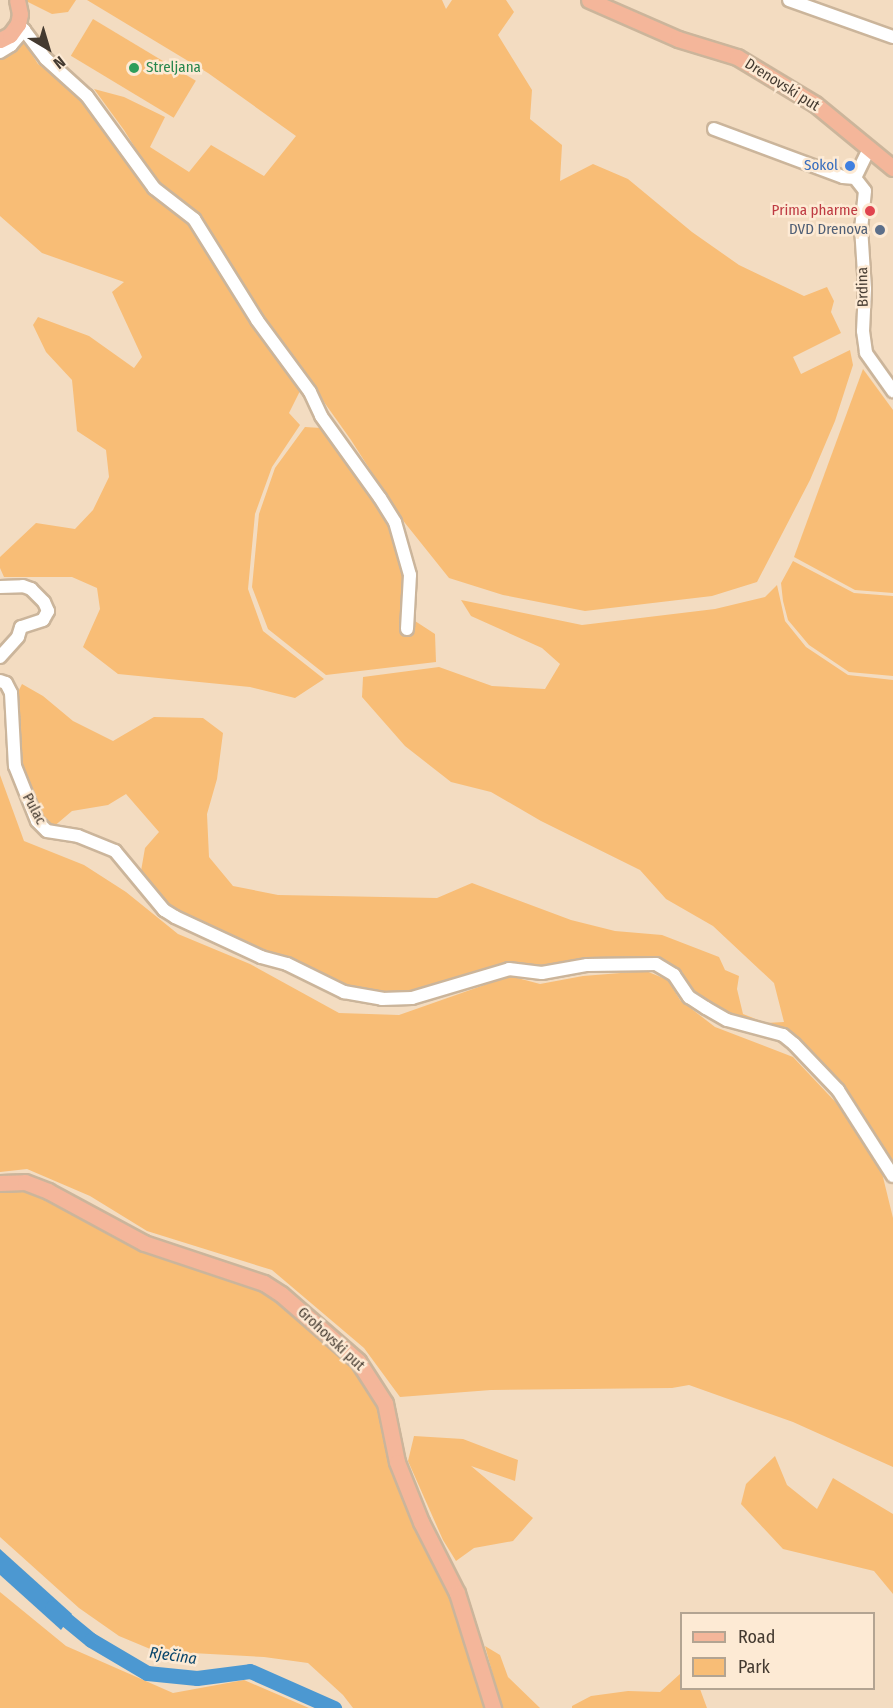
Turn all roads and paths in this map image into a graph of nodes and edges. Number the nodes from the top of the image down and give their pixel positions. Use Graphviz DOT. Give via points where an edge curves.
graph roads {
  1 [pos="17,0"];
  2 [pos="589,0"];
  3 [pos="789,0"];
  4 [pos="21,27"];
  5 [pos="893,37"];
  6 [pos="0,40"];
  7 [pos="0,51"];
  8 [pos="714,129"];
  9 [pos="869,149"];
  10 [pos="893,168"];
  11 [pos="855,178"];
  12 [pos="890,383"];
  13 [pos="0,587"];
  14 [pos="407,629"];
  15 [pos="0,657"];
  16 [pos="0,681"];
  17 [pos="893,1176"];
  18 [pos="0,1183"];
  19 [pos="493,1708"];
  1 -- 4 [label="main road"];
  2 -- 9 [label="main road, Drenovski put" via="678,39 738,57 815,104"];
  3 -- 5 [label="street"];
  4 -- 6 [label="main road"];
  4 -- 7 [label="street" via="11,45"];
  4 -- 14 [label="street" via="46,59 87,96 154,188 194,219 257,320 310,392 321,416 380,498 395,522 410,575"];
  8 -- 11 [label="street"];
  9 -- 10 [label="main road, Drenovski put"];
  9 -- 11 [label="street"];
  11 -- 12 [label="street, Brdina" via="866,191 861,227 866,353"];
  13 -- 15 [label="street" via="31,589 48,611 43,620 21,627 18,637"];
  16 -- 17 [label="street, Pulac" via="6,683 11,693 15,766 37,821 47,831 78,836 115,851 164,910 344,992 382,999 412,998 509,969 542,973 587,965 656,964 674,975 689,997 706,1008 727,1020 783,1035 794,1044 838,1090"];
  18 -- 19 [label="main road, Grohovski put" via="25,1182 41,1188 144,1243 264,1283 358,1361 385,1403 397,1462 421,1522 457,1593"];
}
